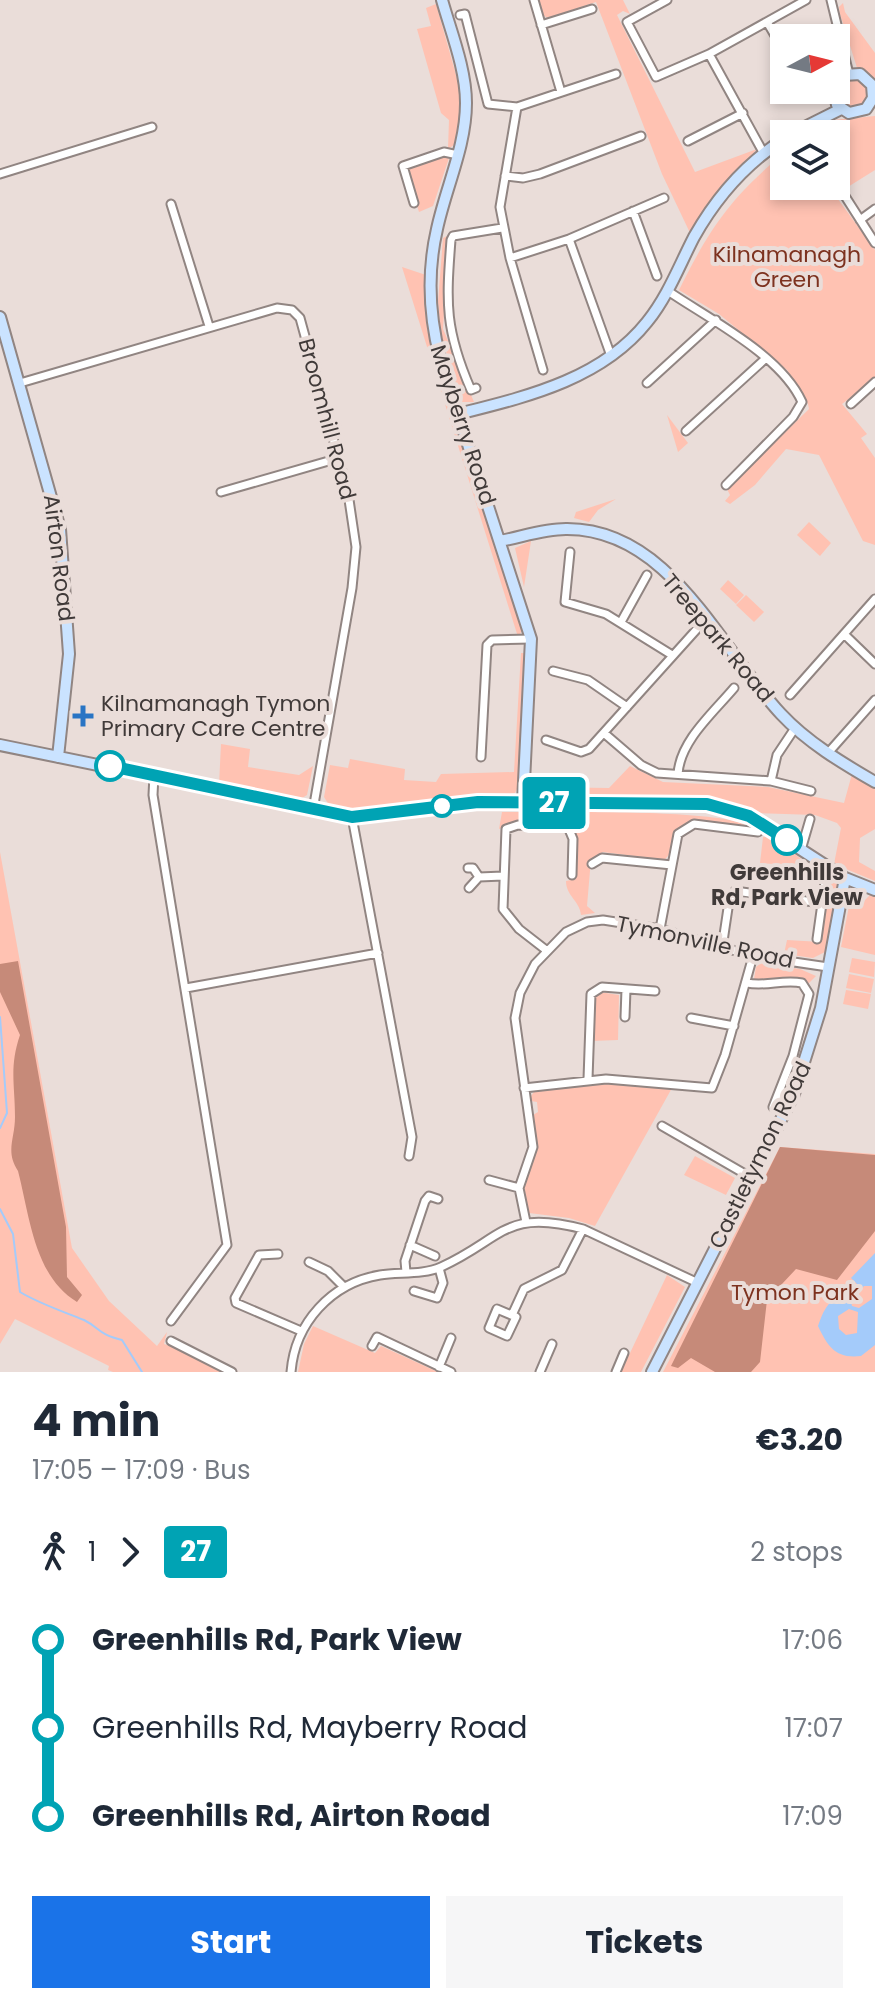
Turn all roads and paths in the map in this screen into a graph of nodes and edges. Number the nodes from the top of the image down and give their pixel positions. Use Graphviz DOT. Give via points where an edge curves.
graph roads {
  1 [pos="442,0"];
  2 [pos="534,0"];
  3 [pos="667,0"];
  4 [pos="806,0"];
  5 [pos="831,0"];
  6 [pos="592,9"];
  7 [pos="460,15"];
  8 [pos="767,22"];
  9 [pos="837,24"];
  10 [pos="541,25"];
  11 [pos="770,27"];
  12 [pos="709,54"];
  13 [pos="616,74"];
  14 [pos="850,74"];
  15 [pos="561,92"];
  16 [pos="873,102"];
  17 [pos="837,104"];
  18 [pos="517,107"];
  19 [pos="841,109"];
  20 [pos="743,113"];
  21 [pos="819,120"];
  22 [pos="152,127"];
  23 [pos="641,136"];
  24 [pos="688,141"];
  25 [pos="770,148"];
  26 [pos="763,152"];
  27 [pos="458,155"];
  28 [pos="0,174"];
  29 [pos="505,176"];
  30 [pos="664,198"];
  31 [pos="847,200"];
  32 [pos="414,203"];
  33 [pos="171,204"];
  34 [pos="875,209"];
  35 [pos="633,211"];
  36 [pos="860,220"];
  37 [pos="502,228"];
  38 [pos="569,239"];
  39 [pos="875,243"];
  40 [pos="510,258"];
  41 [pos="657,276"];
  42 [pos="668,291"];
  43 [pos="0,317"];
  44 [pos="716,320"];
  45 [pos="209,326"];
  46 [pos="611,356"];
  47 [pos="765,359"];
  48 [pos="543,370"];
  49 [pos="875,382"];
  50 [pos="20,383"];
  51 [pos="647,383"];
  52 [pos="476,388"];
  53 [pos="851,404"];
  54 [pos="458,414"];
  55 [pos="686,431"];
  56 [pos="339,458"];
  57 [pos="726,485"];
  58 [pos="221,492"];
  59 [pos="500,541"];
  60 [pos="570,552"];
  61 [pos="647,575"];
  62 [pos="875,599"];
  63 [pos="706,619"];
  64 [pos="621,622"];
  65 [pos="844,634"];
  66 [pos="531,639"];
  67 [pos="672,655"];
  68 [pos="875,664"];
  69 [pos="553,671"];
  70 [pos="734,688"];
  71 [pos="790,695"];
  72 [pos="875,700"];
  73 [pos="627,707"];
  74 [pos="795,728"];
  75 [pos="605,734"];
  76 [pos="546,740"];
  77 [pos="0,745"];
  78 [pos="828,753"];
  79 [pos="58,757"];
  80 [pos="481,757"];
  81 [pos="678,774"];
  82 [pos="154,775"];
  83 [pos="771,781"];
  84 [pos="875,782"];
  85 [pos="811,791"];
  86 [pos="523,802"];
  87 [pos="313,810"];
  88 [pos="352,817"];
  89 [pos="810,819"];
  90 [pos="758,832"];
  91 [pos="801,850"];
  92 [pos="592,864"];
  93 [pos="672,865"];
  94 [pos="468,868"];
  95 [pos="572,875"];
  96 [pos="826,875"];
  97 [pos="503,876"];
  98 [pos="479,877"];
  99 [pos="845,878"];
  100 [pos="469,888"];
  101 [pos="875,890"];
  102 [pos="821,903"];
  103 [pos="660,929"];
  104 [pos="817,939"];
  105 [pos="722,948"];
  106 [pos="546,950"];
  107 [pos="378,953"];
  108 [pos="753,956"];
  109 [pos="828,967"];
  110 [pos="747,983"];
  111 [pos="186,988"];
  112 [pos="626,989"];
  113 [pos="655,991"];
  114 [pos="625,1017"];
  115 [pos="691,1018"];
  116 [pos="734,1026"];
  117 [pos="588,1079"];
  118 [pos="524,1088"];
  119 [pos="773,1107"];
  120 [pos="662,1126"];
  121 [pos="409,1156"];
  122 [pos="752,1178"];
  123 [pos="489,1180"];
  124 [pos="519,1188"];
  125 [pos="438,1199"];
  126 [pos="526,1222"];
  127 [pos="583,1229"];
  128 [pos="410,1245"];
  129 [pos="278,1254"];
  130 [pos="432,1255"];
  131 [pos="309,1262"];
  132 [pos="439,1268"];
  133 [pos="406,1272"];
  134 [pos="698,1283"];
  135 [pos="343,1286"];
  136 [pos="414,1291"];
  137 [pos="512,1315"];
  138 [pos="171,1321"];
  139 [pos="301,1331"];
  140 [pos="451,1338"];
  141 [pos="171,1341"];
  142 [pos="552,1344"];
  143 [pos="372,1346"];
  144 [pos="624,1353"];
  145 [pos="439,1367"];
  146 [pos="232,1372"];
  147 [pos="291,1372"];
  148 [pos="451,1372"];
  149 [pos="540,1372"];
  150 [pos="616,1372"];
  151 [pos="652,1372"];
  1 -- 27 [label="street, Mayberry Road" via="465,92"];
  2 -- 10 [label="street"];
  3 -- 12 [label="street" via="626,21 652,75 662,76"];
  4 -- 8 [label="street"];
  5 -- 9 [label="street"];
  6 -- 10 [label="street"];
  7 -- 18 [label="street" via="465,14 488,104"];
  8 -- 11 [label="street"];
  8 -- 12 [label="street"];
  10 -- 15 [label="street"];
  12 -- 20 [label="street"];
  13 -- 15 [label="street"];
  14 -- 16 [label="street" via="869,81"];
  15 -- 18 [label="street"];
  16 -- 19 [label="street" via="861,112"];
  17 -- 19 [label="street"];
  18 -- 29 [label="street"];
  19 -- 21 [label="street"];
  20 -- 24 [label="street"];
  20 -- 26 [label="street"];
  22 -- 28 [label="street"];
  23 -- 29 [label="street" via="540,174"];
  25 -- 26 [label="street"];
  26 -- 42 [label="street" via="719,198"];
  27 -- 32 [label="street" via="444,152 403,166"];
  27 -- 54 [label="street, Mayberry Road" via="436,231 430,296 434,337"];
  29 -- 37 [label="street"];
  30 -- 35 [label="street"];
  31 -- 36 [label="street"];
  33 -- 45 [label="street"];
  34 -- 36 [label="street"];
  35 -- 38 [label="street"];
  35 -- 41 [label="street"];
  36 -- 39 [label="street"];
  37 -- 40 [label="street"];
  37 -- 52 [label="street" via="451,240 451,340 471,390"];
  38 -- 40 [label="street"];
  38 -- 46 [label="street"];
  40 -- 48 [label="street"];
  42 -- 44 [label="street"];
  42 -- 46 [label="street" via="648,322"];
  43 -- 50 [label="street, Airton Road"];
  44 -- 47 [label="street"];
  44 -- 51 [label="street"];
  45 -- 50 [label="street, Broomhill Road"];
  45 -- 56 [label="street, Broomhill Road" via="279,308 300,318"];
  46 -- 54 [label="street" via="549,389"];
  47 -- 55 [label="street"];
  47 -- 57 [label="street" via="799,395 801,407"];
  49 -- 53 [label="street"];
  50 -- 79 [label="street, Airton Road" via="54,501 66,582 68,659"];
  54 -- 59 [label="street, Mayberry Road"];
  56 -- 58 [label="street"];
  56 -- 87 [label="street, Broomhill Road" via="356,547"];
  59 -- 63 [label="street, Treepark Road" via="569,529 629,545 670,577"];
  59 -- 66 [label="street, Mayberry Road"];
  60 -- 64 [label="street" via="565,602"];
  61 -- 64 [label="street"];
  62 -- 65 [label="street"];
  63 -- 67 [label="street"];
  63 -- 74 [label="street, Treepark Road"];
  64 -- 67 [label="street"];
  65 -- 68 [label="street"];
  65 -- 71 [label="street"];
  66 -- 80 [label="street" via="492,640 487,645"];
  66 -- 86 [label="street, Mayberry Road"];
  67 -- 73 [label="street"];
  69 -- 73 [label="street" via="588,680"];
  70 -- 81 [label="street" via="689,742"];
  72 -- 78 [label="street"];
  73 -- 75 [label="street"];
  74 -- 78 [label="street, Treepark Road"];
  74 -- 83 [label="street" via="777,755"];
  75 -- 76 [label="street" via="581,752"];
  75 -- 81 [label="street" via="641,765"];
  77 -- 79 [label="street"];
  78 -- 84 [label="street, Treepark Road"];
  79 -- 82 [label="street"];
  81 -- 83 [label="street"];
  82 -- 87 [label="street"];
  82 -- 111 [label="street"];
  83 -- 85 [label="street"];
  86 -- 88 [label="street"];
  86 -- 91 [label="street" via="707,804 749,816"];
  87 -- 88 [label="street"];
  88 -- 107 [label="street"];
  89 -- 91 [label="street"];
  90 -- 93 [label="street" via="694,824 683,828"];
  91 -- 99 [label="street"];
  92 -- 93 [label="street" via="602,858"];
  93 -- 103 [label="street"];
  94 -- 98 [label="street"];
  95 -- 97 [label="street" via="568,827 518,825 504,834"];
  96 -- 102 [label="street"];
  97 -- 98 [label="street"];
  97 -- 106 [label="street" via="503,909 509,920"];
  98 -- 100 [label="street"];
  99 -- 101 [label="street"];
  99 -- 109 [label="street, Castletymon Road"];
  102 -- 104 [label="street"];
  102 -- 105 [label="street" via="735,891"];
  103 -- 105 [label="street, Tymonville Road"];
  103 -- 106 [label="street, Tymonville Road" via="587,922"];
  105 -- 108 [label="street, Tymonville Road"];
  106 -- 118 [label="street, Tymonville Road" via="527,978 516,1008"];
  107 -- 111 [label="street"];
  107 -- 121 [label="street" via="412,1137"];
  108 -- 109 [label="street, Tymonville Road"];
  108 -- 110 [label="street"];
  109 -- 122 [label="street, Castletymon Road" via="799,1080"];
  110 -- 116 [label="street"];
  110 -- 119 [label="street" via="789,980 802,983 809,994"];
  111 -- 138 [label="street" via="227,1245"];
  112 -- 113 [label="street"];
  112 -- 114 [label="street"];
  112 -- 117 [label="street" via="602,987 591,994"];
  115 -- 116 [label="street"];
  116 -- 117 [label="street" via="712,1088"];
  117 -- 118 [label="street"];
  118 -- 124 [label="street, Tymonville Road" via="533,1147"];
  120 -- 122 [label="street"];
  122 -- 134 [label="street, Castletymon Road"];
  123 -- 124 [label="street"];
  124 -- 126 [label="street"];
  125 -- 128 [label="street" via="429,1196 425,1201"];
  126 -- 127 [label="street"];
  126 -- 132 [label="street" via="497,1231"];
  127 -- 134 [label="street"];
  127 -- 137 [label="street" via="562,1270 524,1289"];
  128 -- 130 [label="street"];
  128 -- 133 [label="street"];
  129 -- 139 [label="street" via="259,1255 236,1303"];
  131 -- 135 [label="street"];
  132 -- 133 [label="street"];
  132 -- 136 [label="street" via="443,1283 437,1298"];
  133 -- 135 [label="street"];
  134 -- 151 [label="street, Castletymon Road"];
  135 -- 139 [label="street"];
  139 -- 147 [label="street"];
  140 -- 145 [label="street"];
  141 -- 146 [label="street"];
  142 -- 149 [label="street"];
  143 -- 145 [label="street" via="377,1337"];
  144 -- 150 [label="street"];
  145 -- 148 [label="street"];
}
